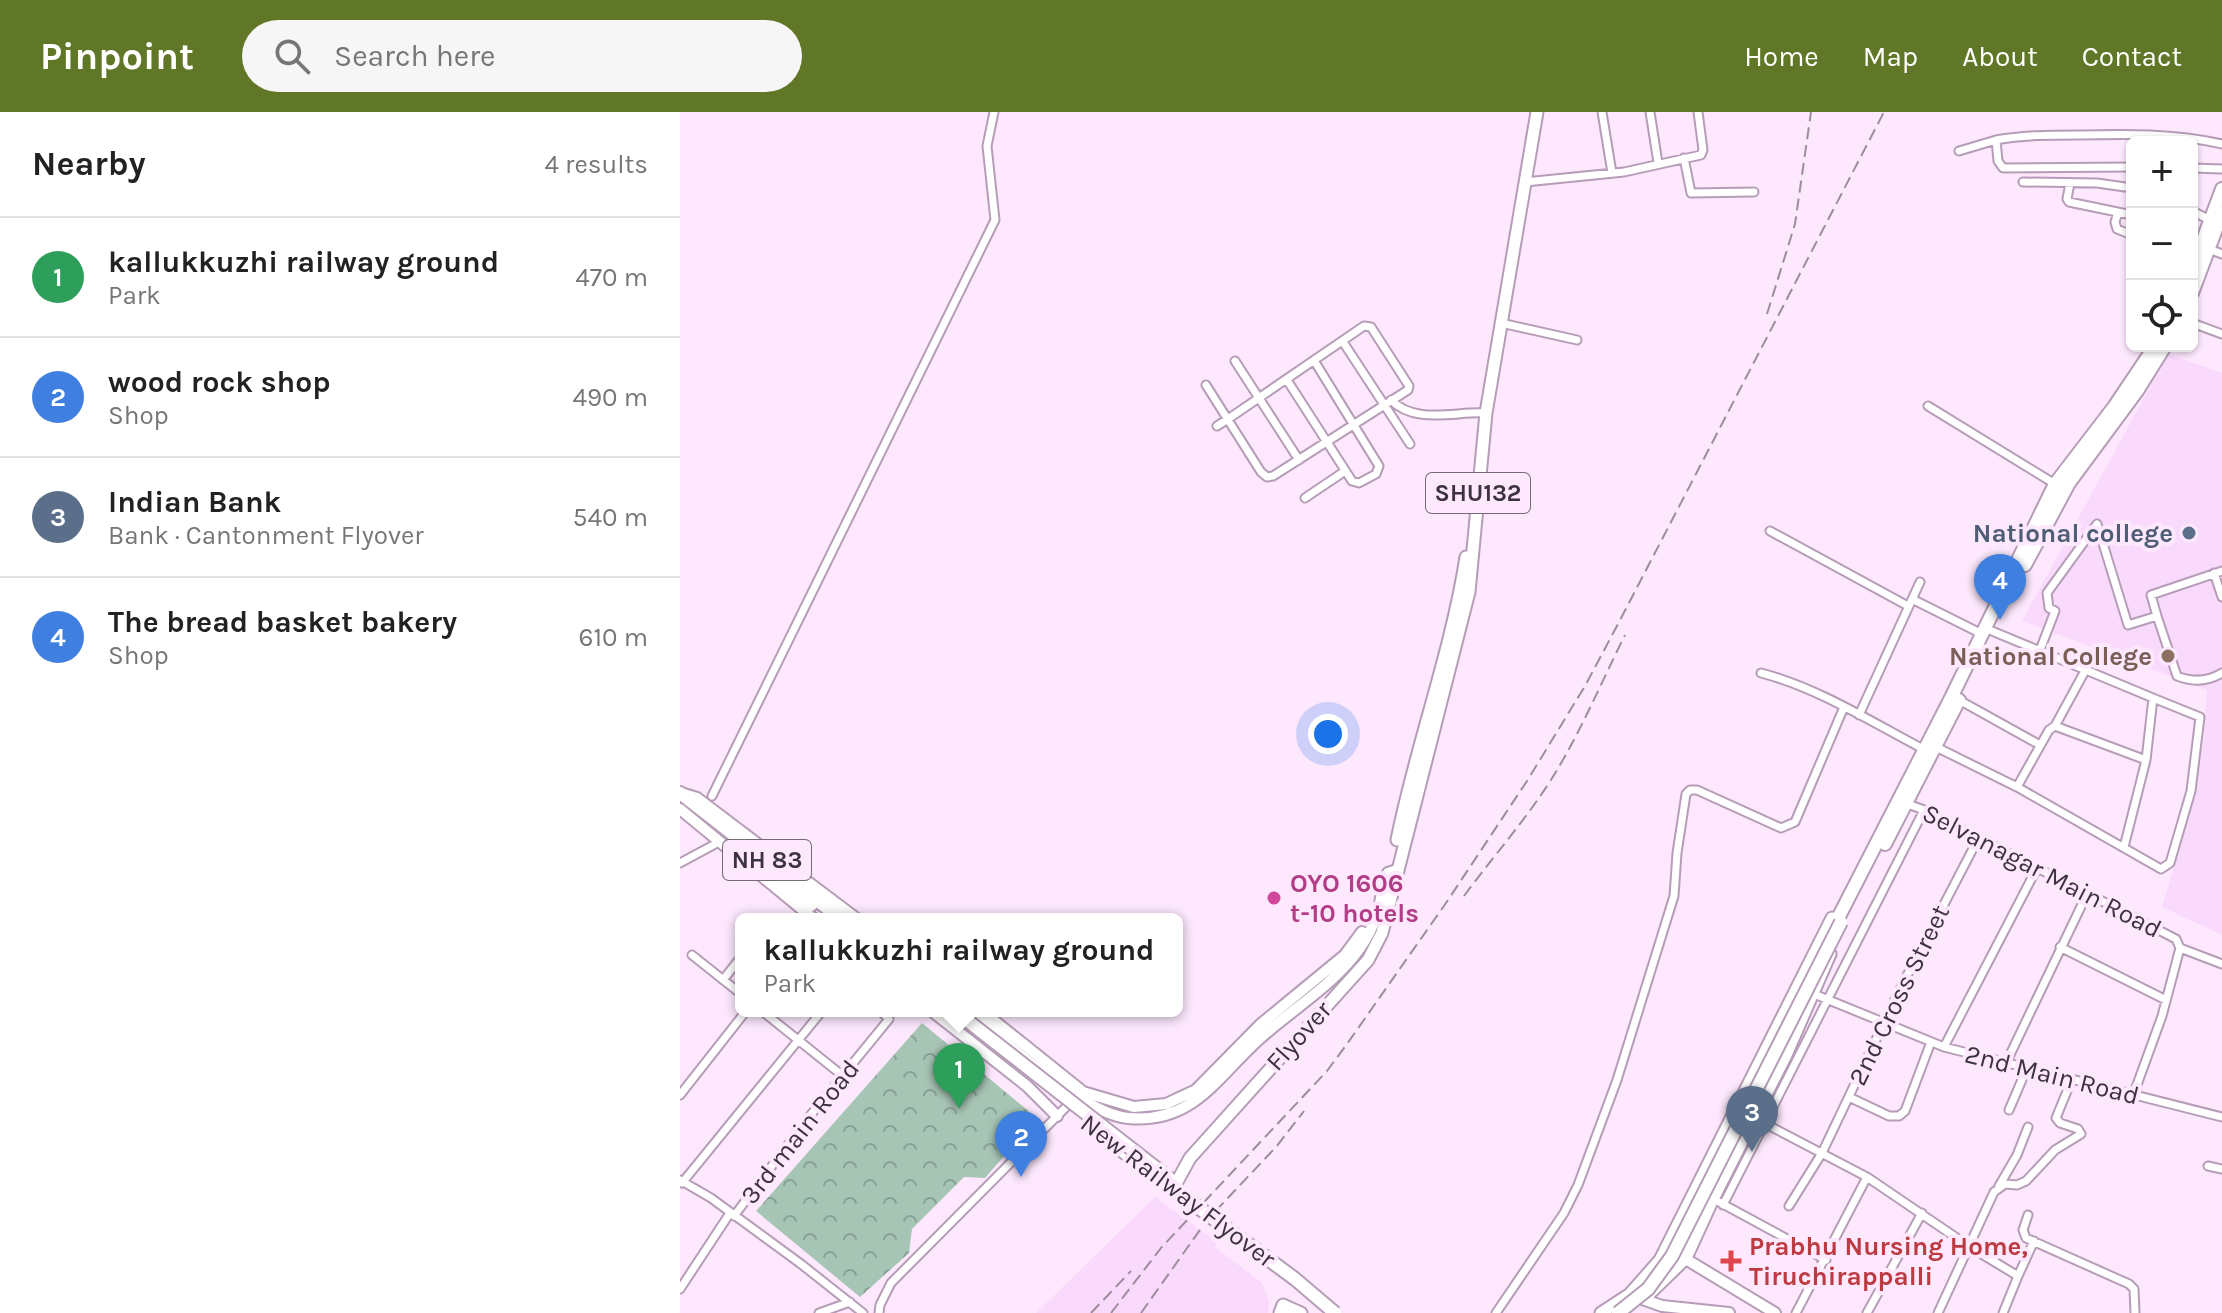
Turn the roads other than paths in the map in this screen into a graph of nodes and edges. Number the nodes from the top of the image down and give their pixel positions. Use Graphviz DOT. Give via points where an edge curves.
graph roads {
  1 [pos="994,112"];
  2 [pos="1534,112"];
  3 [pos="1602,112"];
  4 [pos="1650,112"];
  5 [pos="1698,112"];
  6 [pos="2126,138"];
  7 [pos="2198,138"];
  8 [pos="1996,140"];
  9 [pos="2222,144"];
  10 [pos="1959,151"];
  11 [pos="1684,158"];
  12 [pos="1658,163"];
  13 [pos="2126,167"];
  14 [pos="2198,168"];
  15 [pos="2222,169"];
  16 [pos="1612,173"];
  17 [pos="1525,182"];
  18 [pos="2023,182"];
  19 [pos="2070,183"];
  20 [pos="2126,187"];
  21 [pos="2222,189"];
  22 [pos="1754,192"];
  23 [pos="2118,212"];
  24 [pos="2126,214"];
  25 [pos="2217,219"];
  26 [pos="2126,233"];
  27 [pos="2216,252"];
  28 [pos="2198,253"];
  29 [pos="2198,283"];
  30 [pos="1501,323"];
  31 [pos="2198,325"];
  32 [pos="2222,334"];
  33 [pos="1577,340"];
  34 [pos="1343,342"];
  35 [pos="2151,352"];
  36 [pos="2161,352"];
  37 [pos="1235,361"];
  38 [pos="1315,362"];
  39 [pos="1287,380"];
  40 [pos="1206,385"];
  41 [pos="1260,398"];
  42 [pos="1388,403"];
  43 [pos="1928,406"];
  44 [pos="1484,413"];
  45 [pos="1228,419"];
  46 [pos="1354,425"];
  47 [pos="1217,426"];
  48 [pos="1329,442"];
  49 [pos="1410,444"];
  50 [pos="2092,445"];
  51 [pos="1299,460"];
  52 [pos="1345,471"];
  53 [pos="2055,484"];
  54 [pos="1305,498"];
  55 [pos="1770,531"];
  56 [pos="2218,572"];
  57 [pos="2015,575"];
  58 [pos="1920,582"];
  59 [pos="2222,597"];
  60 [pos="1910,602"];
  61 [pos="2157,616"];
  62 [pos="1987,633"];
  63 [pos="2040,650"];
  64 [pos="2086,669"];
  65 [pos="1761,673"];
  66 [pos="2222,673"];
  67 [pos="2153,698"];
  68 [pos="1959,700"];
  69 [pos="1844,707"];
  70 [pos="1859,715"];
  71 [pos="2055,726"];
  72 [pos="2040,745"];
  73 [pos="1931,750"];
  74 [pos="2146,760"];
  75 [pos="2017,787"];
  76 [pos="680,793"];
  77 [pos="712,796"];
  78 [pos="1902,802"];
  79 [pos="685,806"];
  80 [pos="1924,810"];
  81 [pos="1978,839"];
  82 [pos="719,842"];
  83 [pos="2124,847"];
  84 [pos="680,863"];
  85 [pos="2037,868"];
  86 [pos="1391,878"];
  87 [pos="2087,894"];
  88 [pos="1852,897"];
  89 [pos="807,913"];
  90 [pos="821,913"];
  91 [pos="833,913"];
  92 [pos="849,913"];
  93 [pos="1838,921"];
  94 [pos="2060,947"];
  95 [pos="2180,948"];
  96 [pos="692,955"];
  97 [pos="2222,964"];
  98 [pos="735,965"];
  99 [pos="723,980"];
  100 [pos="735,989"];
  101 [pos="1814,994"];
  102 [pos="1826,999"];
  103 [pos="2166,1000"];
  104 [pos="741,1017"];
  105 [pos="769,1017"];
  106 [pos="817,1017"];
  107 [pos="887,1017"];
  108 [pos="940,1017"];
  109 [pos="951,1017"];
  110 [pos="963,1017"];
  111 [pos="975,1017"];
  112 [pos="989,1017"];
  113 [pos="1885,1023"];
  114 [pos="798,1040"];
  115 [pos="1931,1042"];
  116 [pos="1944,1047"];
  117 [pos="2006,1063"];
  118 [pos="2027,1068"];
  119 [pos="843,1076"];
  120 [pos="2072,1079"];
  121 [pos="2134,1093"];
  122 [pos="680,1095"];
  123 [pos="1080,1095"];
  124 [pos="1849,1097"];
  125 [pos="2009,1110"];
  126 [pos="1057,1116"];
  127 [pos="2222,1117"];
  128 [pos="1764,1123"];
  129 [pos="2028,1127"];
  130 [pos="1822,1153"];
  131 [pos="2208,1166"];
  132 [pos="2222,1169"];
  133 [pos="1867,1177"];
  134 [pos="681,1182"];
  135 [pos="1172,1184"];
  136 [pos="1998,1188"];
  137 [pos="1718,1202"];
  138 [pos="1789,1206"];
  139 [pos="1922,1213"];
  140 [pos="732,1214"];
  141 [pos="2028,1215"];
  142 [pos="2034,1241"];
  143 [pos="1669,1247"];
  144 [pos="1970,1247"];
  145 [pos="1686,1258"];
  146 [pos="1826,1260"];
  147 [pos="2018,1276"];
  148 [pos="680,1289"];
  149 [pos="1630,1294"];
  150 [pos="1642,1300"];
  151 [pos="850,1302"];
  152 [pos="1296,1312"];
  153 [pos="819,1313"];
  154 [pos="863,1313"];
  155 [pos="879,1313"];
  156 [pos="1280,1313"];
  157 [pos="1335,1313"];
  158 [pos="1345,1313"];
  159 [pos="1496,1313"];
  160 [pos="1601,1313"];
  161 [pos="1610,1313"];
  162 [pos="1618,1313"];
  163 [pos="1625,1313"];
  164 [pos="1729,1313"];
  165 [pos="1775,1313"];
  166 [pos="1796,1313"];
  167 [pos="1867,1313"];
  168 [pos="1938,1313"];
  169 [pos="2003,1313"];
  170 [pos="2135,1313"];
  1 -- 77 [label="street" via="987,146 995,220"];
  2 -- 17 [label="main road, SHU132"];
  2 -- 44 [label="main road"];
  3 -- 16 [label="street"];
  4 -- 12 [label="street"];
  5 -- 11 [label="street" via="1702,153"];
  6 -- 8 [label="street"];
  7 -- 9 [label="street"];
  8 -- 10 [label="street"];
  8 -- 13 [label="street" via="2003,168"];
  11 -- 12 [label="street"];
  11 -- 22 [label="street" via="1691,193"];
  12 -- 16 [label="street"];
  14 -- 15 [label="street"];
  16 -- 17 [label="street"];
  17 -- 30 [label="main road, SHU132"];
  18 -- 19 [label="street"];
  19 -- 20 [label="street"];
  19 -- 23 [label="street" via="2069,202"];
  21 -- 25 [label="highway"];
  23 -- 24 [label="street"];
  23 -- 26 [label="street" via="2117,229"];
  25 -- 27 [label="highway"];
  25 -- 28 [label="highway"];
  27 -- 29 [label="highway"];
  30 -- 33 [label="street"];
  30 -- 44 [label="main road, SHU132"];
  31 -- 32 [label="street"];
  34 -- 38 [label="street"];
  34 -- 42 [label="street"];
  34 -- 42 [label="street" via="1364,326 1371,327 1409,386"];
  35 -- 50 [label="highway"];
  36 -- 50 [label="highway"];
  37 -- 41 [label="street"];
  38 -- 39 [label="street"];
  38 -- 46 [label="street"];
  39 -- 41 [label="street"];
  39 -- 48 [label="street"];
  40 -- 45 [label="street"];
  41 -- 45 [label="street"];
  41 -- 51 [label="street"];
  42 -- 44 [label="street" via="1416,414"];
  42 -- 46 [label="street"];
  42 -- 49 [label="street"];
  43 -- 53 [label="street"];
  44 -- 86 [label="main road, SHU132" via="1469,592"];
  45 -- 47 [label="street"];
  45 -- 51 [label="street" via="1267,477"];
  46 -- 48 [label="street"];
  46 -- 52 [label="street" via="1379,471 1355,484"];
  48 -- 51 [label="street"];
  48 -- 52 [label="street"];
  50 -- 53 [label="highway"];
  50 -- 57 [label="highway"];
  52 -- 54 [label="street"];
  53 -- 57 [label="highway"];
  55 -- 60 [label="street"];
  56 -- 59 [label="street"];
  56 -- 61 [label="street" via="2151,595"];
  57 -- 62 [label="highway"];
  58 -- 60 [label="street"];
  60 -- 62 [label="street"];
  60 -- 70 [label="street"];
  61 -- 63 [label="street" via="2128,625 2097,524 2047,593 2049,608 2055,611"];
  61 -- 66 [label="street" via="2177,676 2202,680"];
  62 -- 63 [label="street"];
  62 -- 68 [label="highway"];
  62 -- 73 [label="highway"];
  63 -- 64 [label="street"];
  64 -- 67 [label="street"];
  64 -- 71 [label="street"];
  65 -- 69 [label="street"];
  67 -- 74 [label="street"];
  67 -- 83 [label="street" via="2200,717 2191,791 2167,867 2161,869"];
  68 -- 72 [label="street"];
  68 -- 73 [label="highway"];
  69 -- 70 [label="street"];
  69 -- 159 [label="street" via="1790,826 1781,828 1697,790 1686,794 1674,896 1617,1080 1564,1213"];
  70 -- 73 [label="street"];
  71 -- 72 [label="street"];
  71 -- 74 [label="street"];
  72 -- 75 [label="street"];
  73 -- 75 [label="street"];
  73 -- 78 [label="highway"];
  74 -- 83 [label="street"];
  75 -- 83 [label="street"];
  76 -- 79 [label="highway"];
  76 -- 92 [label="street" via="697,798"];
  78 -- 80 [label="street, Selvanagar Main Road"];
  78 -- 88 [label="highway"];
  79 -- 82 [label="street"];
  79 -- 90 [label="highway"];
  79 -- 91 [label="highway, NH 83"];
  80 -- 81 [label="street, Selvanagar Main Road"];
  80 -- 102 [label="street"];
  81 -- 85 [label="street, Selvanagar Main Road"];
  81 -- 113 [label="street, 2nd Cross Street"];
  82 -- 84 [label="street"];
  82 -- 89 [label="street"];
  85 -- 87 [label="street, Selvanagar Main Road"];
  85 -- 116 [label="street"];
  86 -- 123 [label="street" via="1379,886 1363,929 1345,955 1261,1024 1196,1090 1166,1104 1134,1107"];
  86 -- 135 [label="main road, Flyover" via="1377,932 1364,957 1209,1127"];
  87 -- 94 [label="street"];
  87 -- 95 [label="street, Selvanagar Main Road" via="2176,939"];
  88 -- 93 [label="highway"];
  88 -- 101 [label="main road"];
  88 -- 143 [label="main road" via="1838,908 1823,934"];
  93 -- 143 [label="highway, bridge"];
  93 -- 162 [label="highway, bridge" via="1672,1256 1648,1289"];
  94 -- 103 [label="street"];
  94 -- 117 [label="street"];
  95 -- 97 [label="street, Selvanagar Main Road"];
  95 -- 103 [label="street"];
  96 -- 99 [label="street"];
  98 -- 99 [label="street"];
  99 -- 100 [label="street"];
  101 -- 102 [label="street, 2nd Main Road"];
  101 -- 137 [label="main road"];
  102 -- 113 [label="street, 2nd Main Road"];
  102 -- 128 [label="street"];
  103 -- 121 [label="street"];
  104 -- 122 [label="street"];
  105 -- 114 [label="street"];
  106 -- 114 [label="street"];
  107 -- 119 [label="street, 3rd main Road"];
  108 -- 126 [label="street"];
  109 -- 135 [label="highway, New Railway Flyover"];
  110 -- 135 [label="highway, New Railway Flyover, bridge"];
  111 -- 123 [label="street"];
  112 -- 123 [label="street"];
  113 -- 115 [label="street, 2nd Main Road"];
  113 -- 124 [label="street, 2nd Cross Street"];
  114 -- 119 [label="street"];
  114 -- 134 [label="street"];
  115 -- 116 [label="street, 2nd Main Road"];
  115 -- 124 [label="street" via="1899,1116"];
  116 -- 117 [label="street, 2nd Main Road"];
  117 -- 118 [label="street, 2nd Main Road"];
  118 -- 120 [label="street, 2nd Main Road"];
  118 -- 125 [label="street"];
  119 -- 140 [label="street, 3rd main Road"];
  120 -- 121 [label="street, 2nd Main Road"];
  120 -- 136 [label="street" via="2056,1118 2081,1134 2055,1150 2026,1181"];
  121 -- 127 [label="street, 2nd Main Road"];
  123 -- 126 [label="street"];
  124 -- 130 [label="street, 2nd Cross Street"];
  126 -- 155 [label="street" via="891,1283"];
  128 -- 130 [label="street"];
  128 -- 137 [label="street"];
  129 -- 136 [label="street"];
  130 -- 133 [label="street"];
  130 -- 138 [label="street, 2nd Cross Street"];
  131 -- 132 [label="street"];
  133 -- 139 [label="street"];
  133 -- 146 [label="street"];
  134 -- 140 [label="street"];
  135 -- 157 [label="highway, New Railway Flyover, bridge"];
  135 -- 158 [label="highway, New Railway Flyover, bridge"];
  136 -- 144 [label="street"];
  137 -- 145 [label="main road"];
  137 -- 146 [label="street"];
  139 -- 144 [label="street"];
  139 -- 167 [label="street"];
  140 -- 148 [label="street, 3rd main Road"];
  140 -- 151 [label="street"];
  141 -- 142 [label="street" via="2023,1234"];
  142 -- 147 [label="street"];
  142 -- 170 [label="street" via="2129,1284"];
  143 -- 145 [label="street"];
  143 -- 149 [label="main road"];
  143 -- 161 [label="highway, bridge" via="1644,1286"];
  144 -- 147 [label="street"];
  144 -- 168 [label="street"];
  145 -- 150 [label="main road"];
  145 -- 165 [label="street"];
  146 -- 166 [label="street"];
  147 -- 169 [label="street"];
  149 -- 150 [label="street"];
  149 -- 160 [label="main road"];
  150 -- 163 [label="main road"];
  150 -- 164 [label="street"];
  151 -- 153 [label="street"];
  151 -- 154 [label="street"];
  152 -- 156 [label="main road" via="1283,1305"];
}
